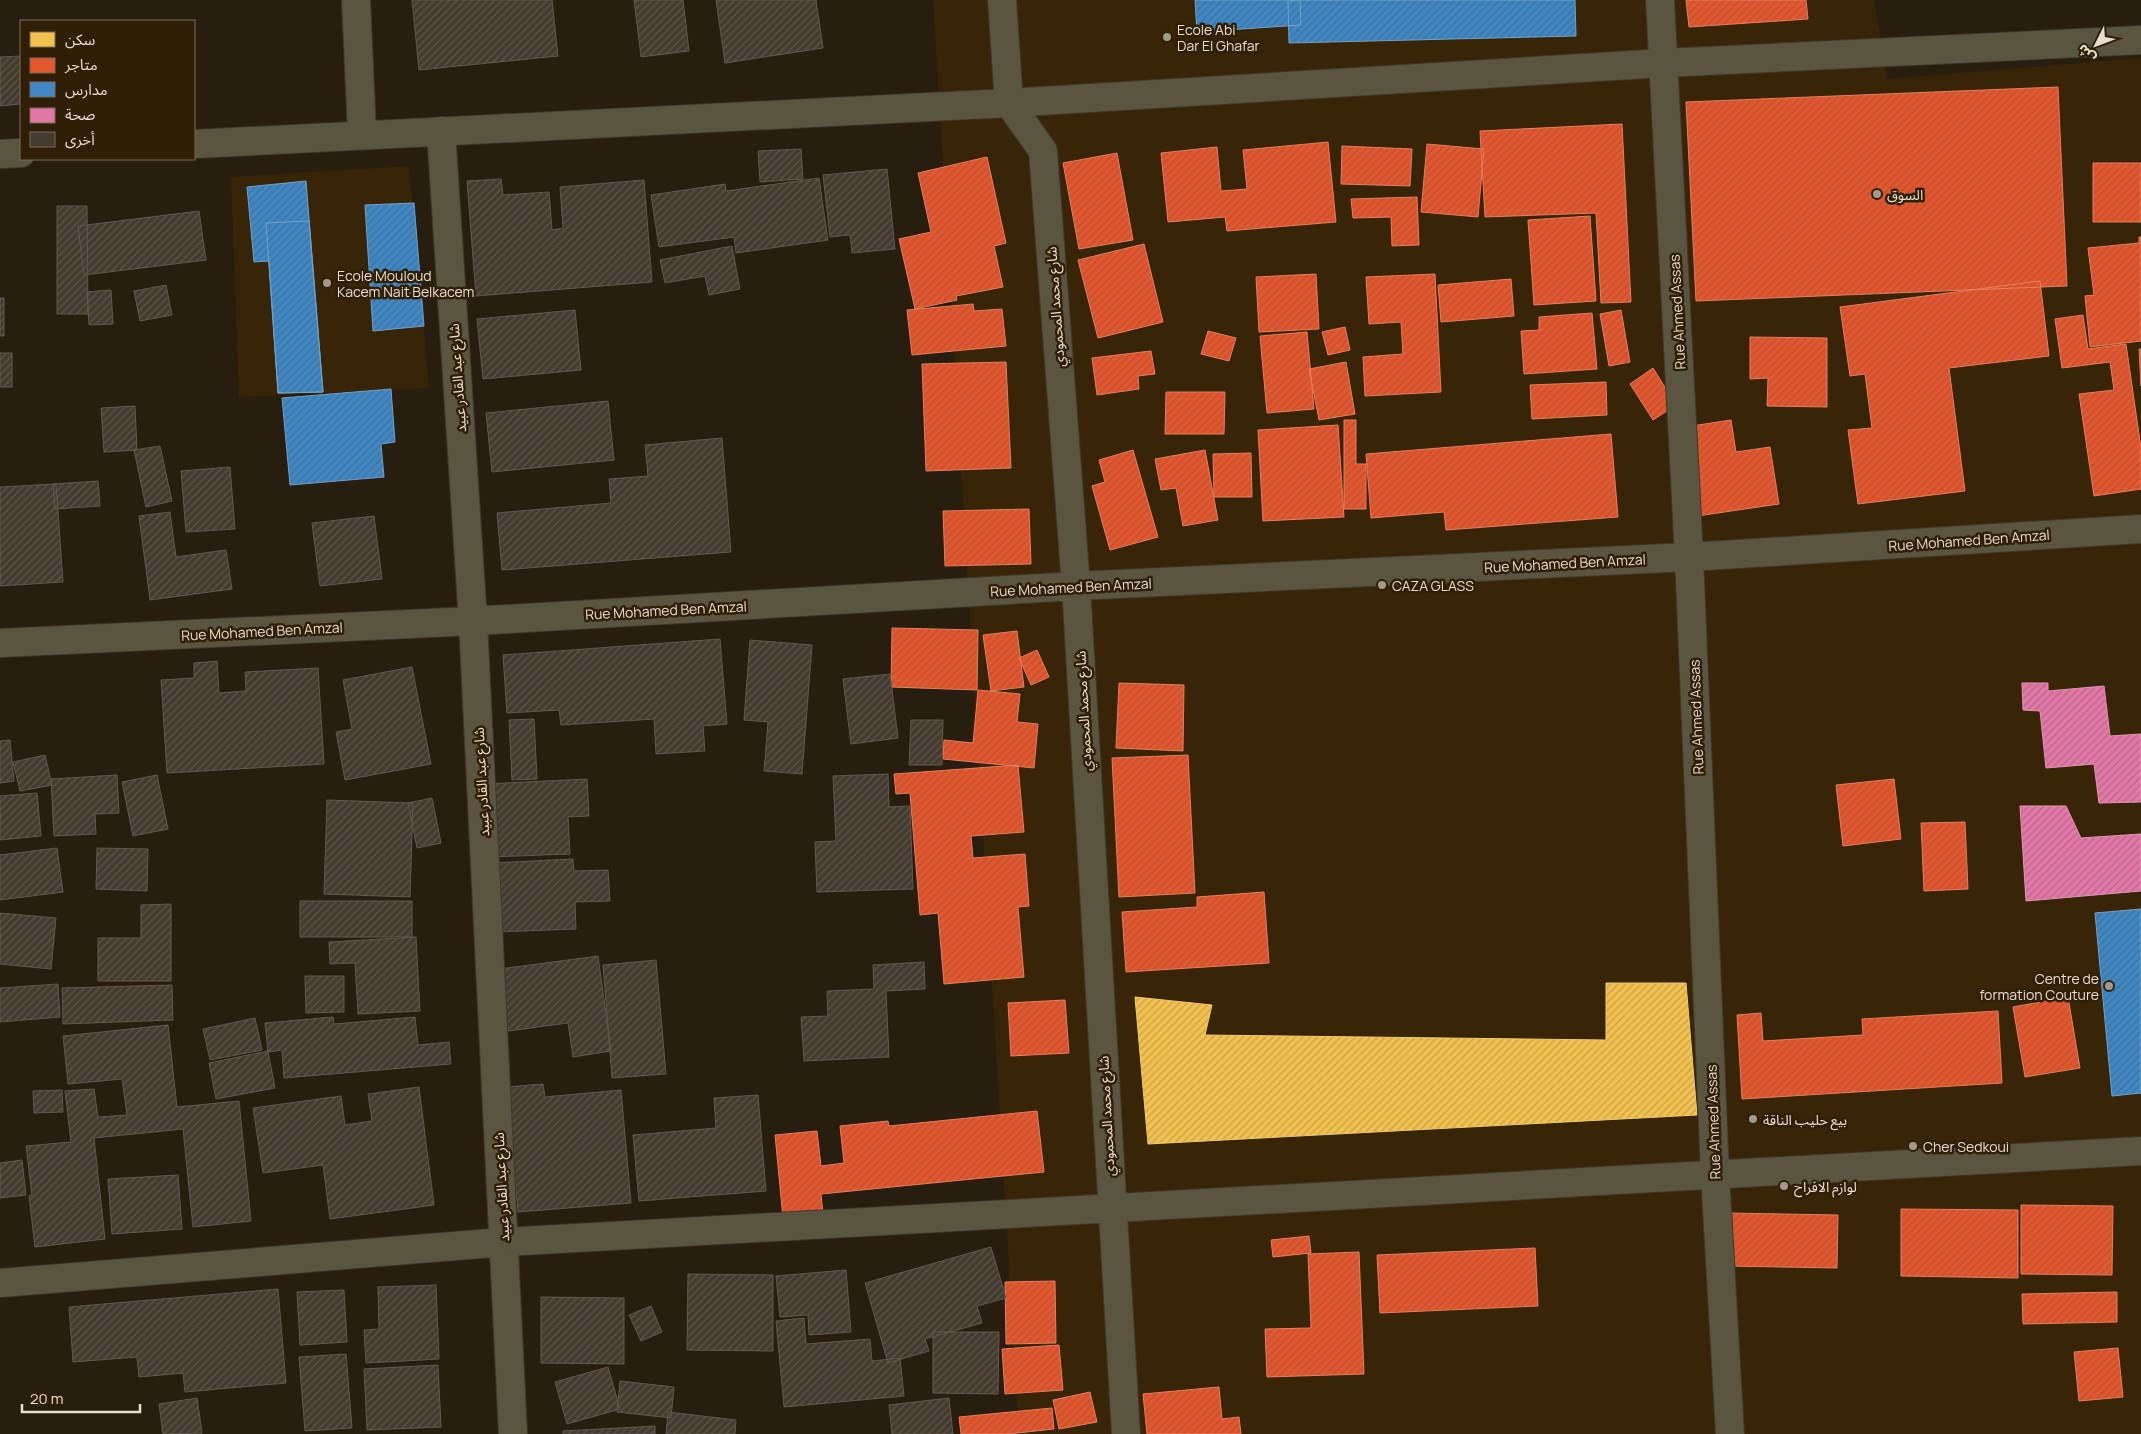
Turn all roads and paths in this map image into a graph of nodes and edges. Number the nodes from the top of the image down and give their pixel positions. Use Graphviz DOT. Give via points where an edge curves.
graph roads {
  1 [pos="356,0"];
  2 [pos="1002,0"];
  3 [pos="1660,0"];
  4 [pos="2141,40"];
  5 [pos="1664,63"];
  6 [pos="1009,102"];
  7 [pos="441,131"];
  8 [pos="362,134"];
  9 [pos="195,144"];
  10 [pos="20,153"];
  11 [pos="0,154"];
  12 [pos="2141,529"];
  13 [pos="1689,557"];
  14 [pos="1076,586"];
  15 [pos="473,621"];
  16 [pos="0,644"];
  17 [pos="2141,1151"];
  18 [pos="1715,1174"];
  19 [pos="1112,1209"];
  20 [pos="504,1242"];
  21 [pos="0,1283"];
  22 [pos="513,1434"];
  23 [pos="1126,1434"];
  24 [pos="1730,1434"];
  1 -- 8 [label="street"];
  2 -- 6 [label="street"];
  3 -- 5 [label="street, Rue Ahmed Assas"];
  4 -- 5 [label="street"];
  5 -- 6 [label="street"];
  5 -- 13 [label="street, Rue Ahmed Assas"];
  6 -- 7 [label="street"];
  6 -- 14 [label="street, شارع محمد المحمودي" via="1043,151"];
  7 -- 8 [label="street"];
  7 -- 15 [label="street, شارع عبد القادر عبيد"];
  8 -- 9 [label="street"];
  10 -- 11 [label="street"];
  12 -- 13 [label="street, Rue Mohamed Ben Amzal"];
  13 -- 14 [label="street, Rue Mohamed Ben Amzal"];
  13 -- 18 [label="street, Rue Ahmed Assas"];
  14 -- 15 [label="street, Rue Mohamed Ben Amzal"];
  14 -- 19 [label="street, شارع محمد المحمودي"];
  15 -- 16 [label="street, Rue Mohamed Ben Amzal"];
  15 -- 20 [label="street, شارع عبد القادر عبيد"];
  17 -- 18 [label="street"];
  18 -- 19 [label="street"];
  18 -- 24 [label="street, Rue Ahmed Assas"];
  19 -- 20 [label="street"];
  19 -- 23 [label="street, شارع محمد المحمودي"];
  20 -- 21 [label="street"];
  20 -- 22 [label="street, شارع عبد القادر عبيد"];
}
